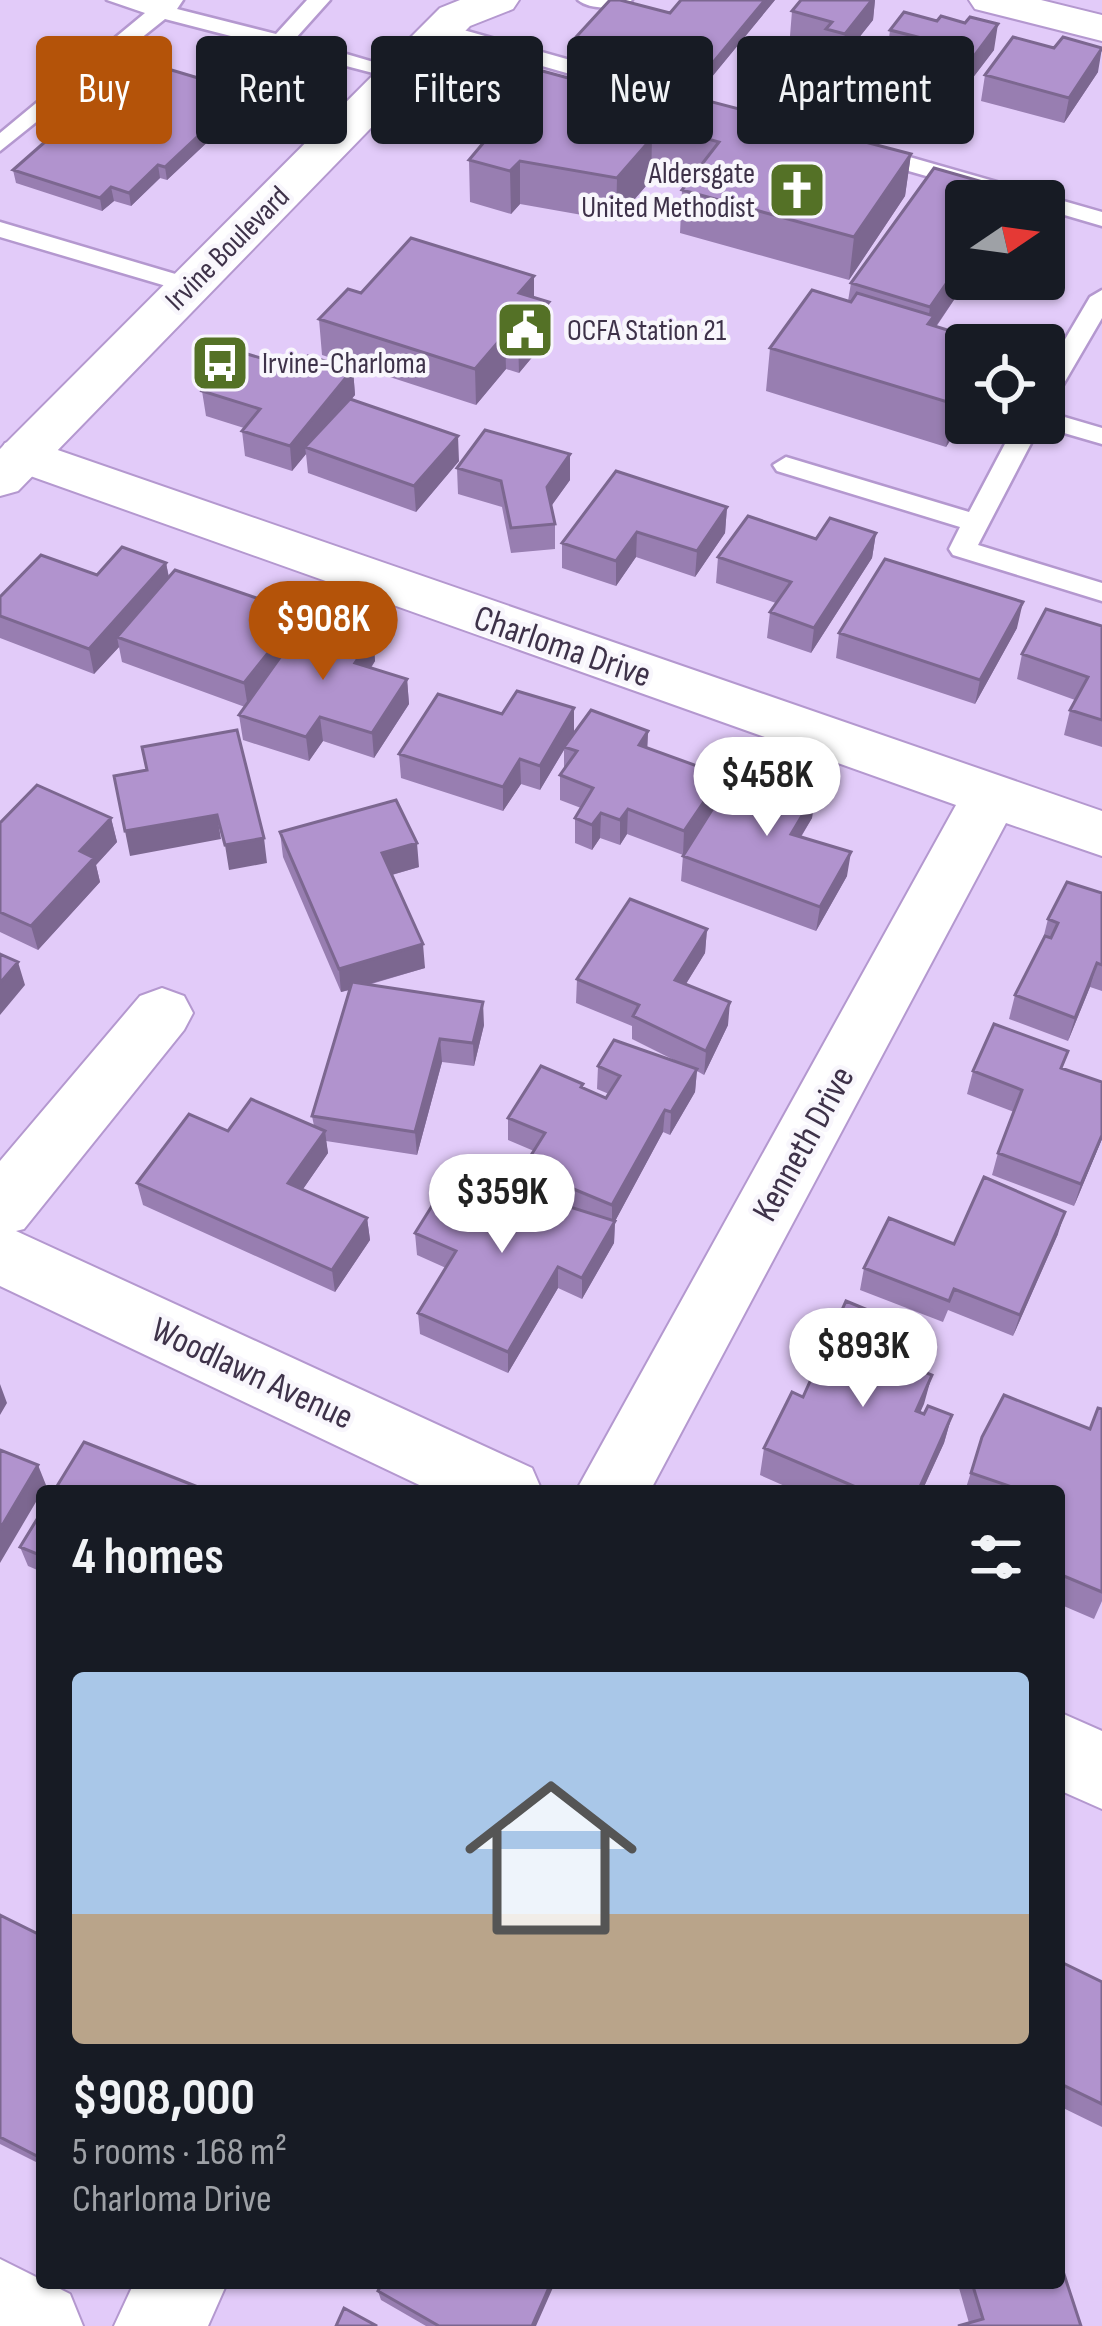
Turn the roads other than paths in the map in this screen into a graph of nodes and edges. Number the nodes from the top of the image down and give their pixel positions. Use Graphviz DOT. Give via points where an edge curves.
graph roads {
  1 [pos="118,0"];
  2 [pos="319,0"];
  3 [pos="498,0"];
  4 [pos="589,0"];
  5 [pos="621,0"];
  6 [pos="990,0"];
  7 [pos="168,6"];
  8 [pos="1061,8"];
  9 [pos="451,16"];
  10 [pos="1102,28"];
  11 [pos="262,36"];
  12 [pos="286,36"];
  13 [pos="567,59"];
  14 [pos="371,102"];
  15 [pos="0,144"];
  16 [pos="844,146"];
  17 [pos="964,180"];
  18 [pos="1065,209"];
  19 [pos="1102,219"];
  20 [pos="0,229"];
  21 [pos="190,286"];
  22 [pos="1102,297"];
  23 [pos="1065,360"];
  24 [pos="1065,425"];
  25 [pos="1102,436"];
  26 [pos="1017,444"];
  27 [pos="786,464"];
  28 [pos="12,467"];
  29 [pos="976,523"];
  30 [pos="1102,592"];
  31 [pos="991,795"];
  32 [pos="1102,834"];
  33 [pos="162,1013"];
  34 [pos="0,1209"];
  35 [pos="0,1254"];
  36 [pos="493,1485"];
  37 [pos="615,1485"];
  38 [pos="1065,1753"];
  39 [pos="1102,1771"];
  40 [pos="180,2289"];
  41 [pos="0,2303"];
  42 [pos="38,2326"];
  43 [pos="159,2326"];
  1 -- 7 [label="lane"];
  2 -- 12 [label="lane"];
  3 -- 9 [label="street, Irvine Boulevard"];
  4 -- 5 [label="lane"];
  6 -- 8 [label="street"];
  7 -- 11 [label="lane"];
  7 -- 15 [label="lane"];
  8 -- 10 [label="street"];
  9 -- 13 [label="lane"];
  14 -- 21 [label="street, Irvine Boulevard"];
  16 -- 17 [label="lane"];
  18 -- 19 [label="lane"];
  20 -- 21 [label="lane"];
  21 -- 28 [label="street, Irvine Boulevard"];
  22 -- 23 [label="lane"];
  24 -- 25 [label="lane"];
  26 -- 29 [label="lane"];
  27 -- 29 [label="lane"];
  28 -- 31 [label="street, Charloma Drive"];
  29 -- 30 [label="lane" via="962,549"];
  31 -- 32 [label="street, Charloma Drive"];
  31 -- 37 [label="street, Kenneth Drive"];
  33 -- 34 [label="street"];
  35 -- 36 [label="street, Woodlawn Avenue"];
  38 -- 39 [label="street"];
  40 -- 43 [label="street"];
  41 -- 42 [label="street"];
}
